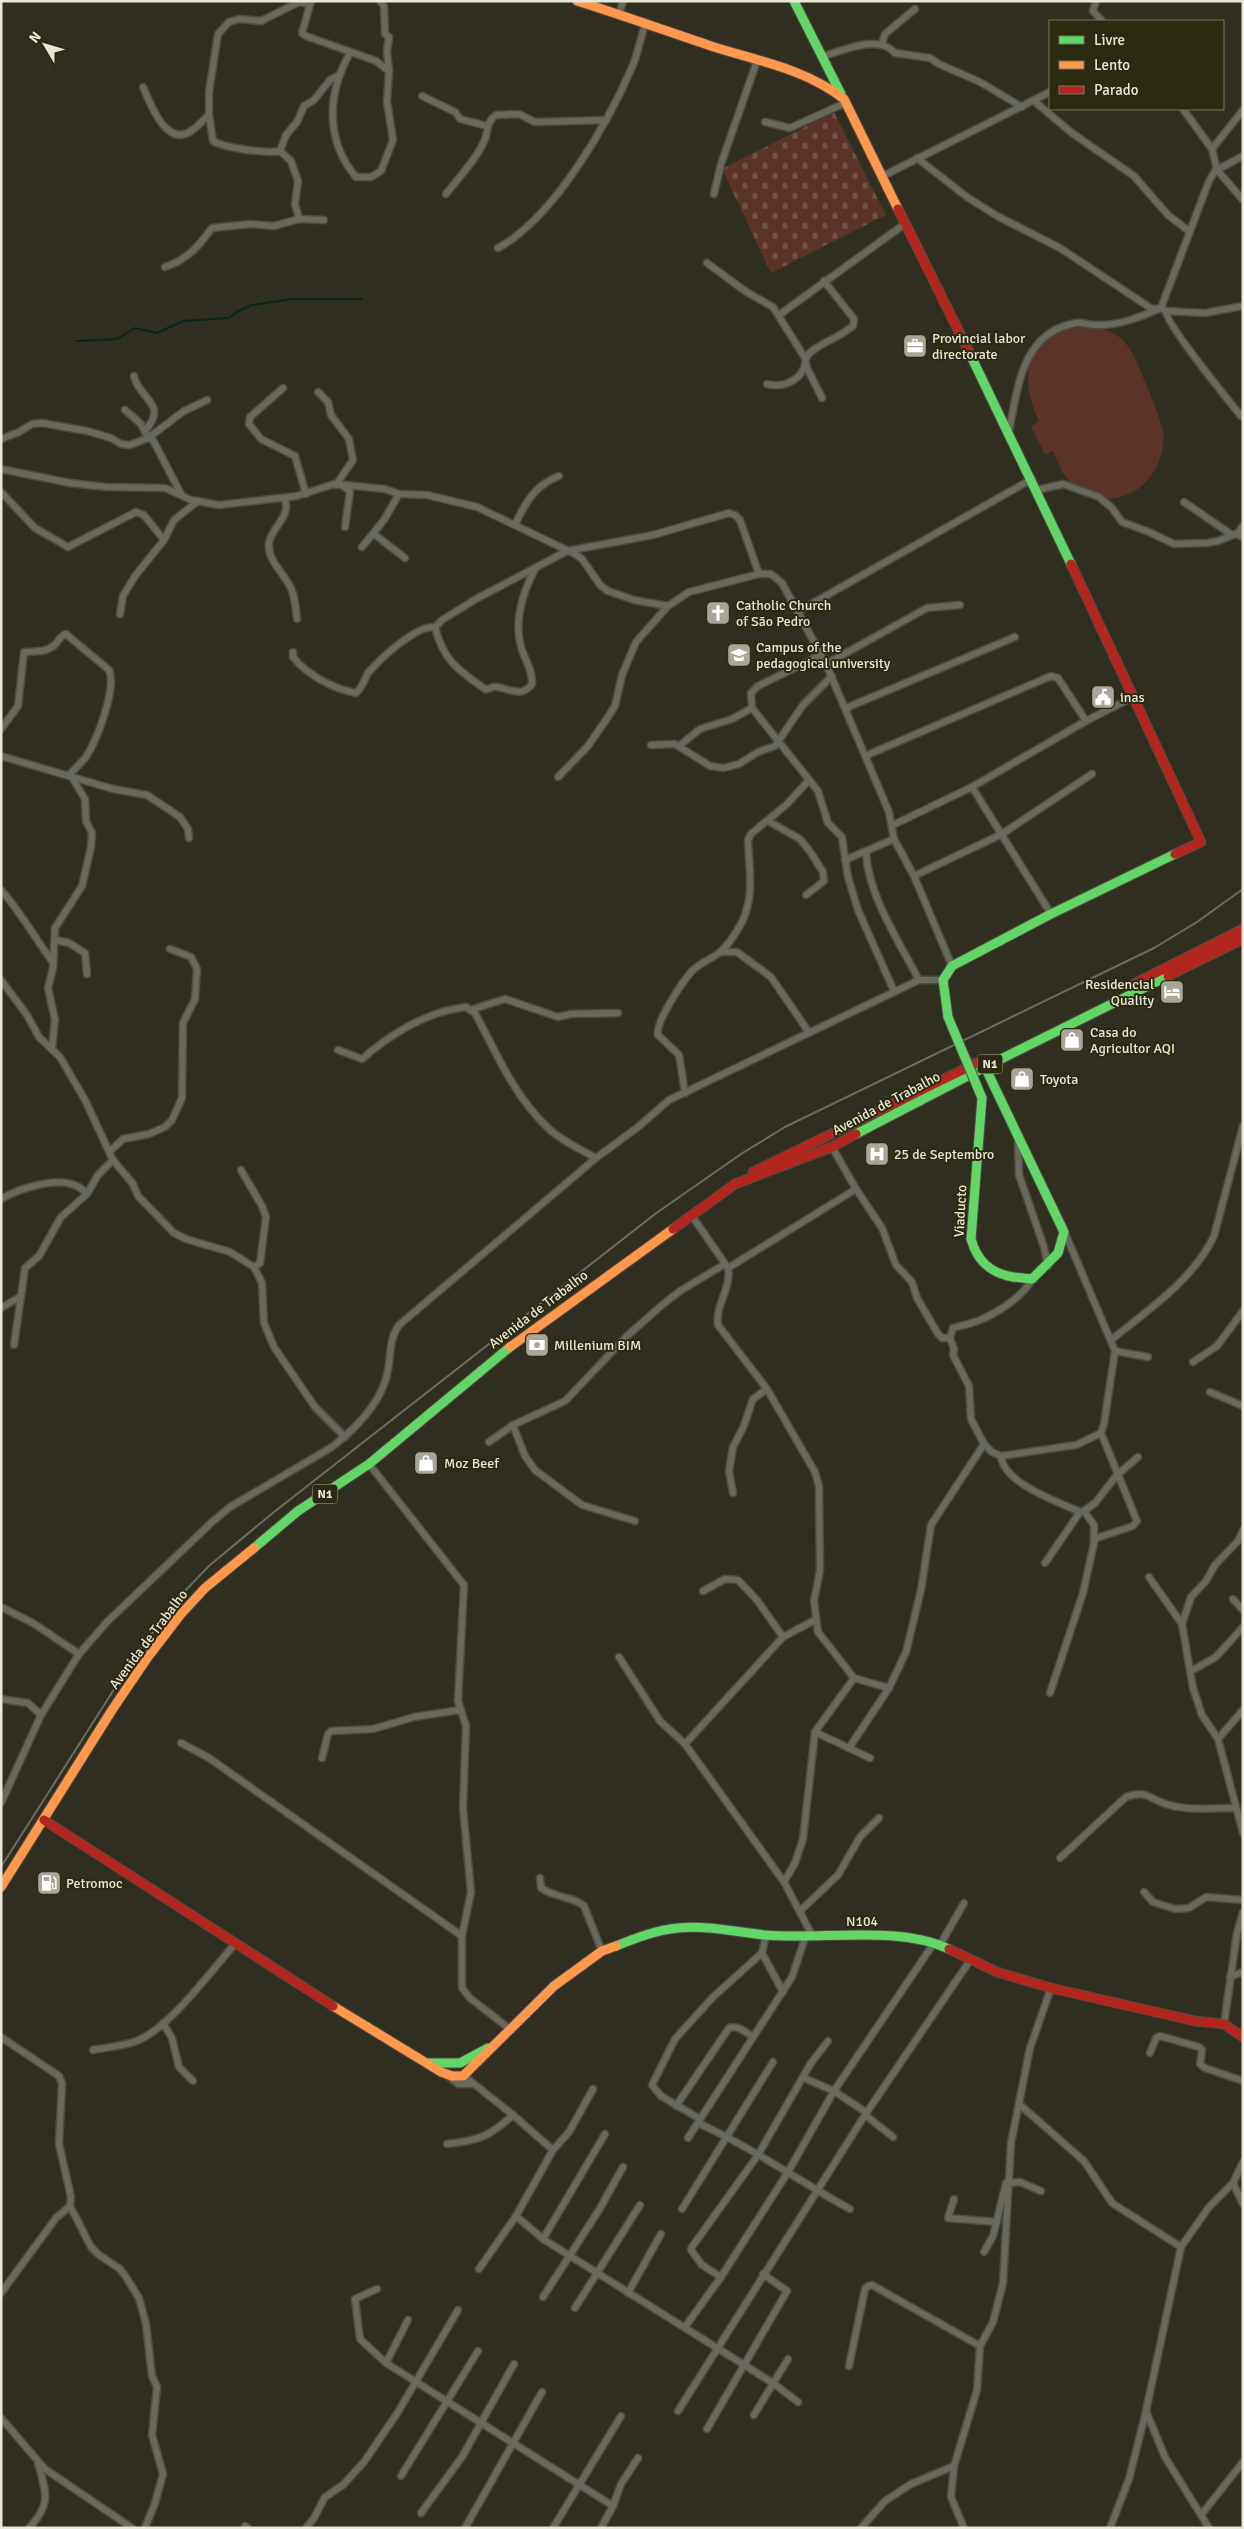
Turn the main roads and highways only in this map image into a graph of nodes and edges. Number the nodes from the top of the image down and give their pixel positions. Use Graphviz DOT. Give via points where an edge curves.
graph roads {
  1 [pos="577,1"];
  2 [pos="794,1"];
  3 [pos="601,5"];
  4 [pos="845,101"];
  5 [pos="1243,929"];
  6 [pos="1243,939"];
  7 [pos="983,1063"];
  8 [pos="735,1184"];
  9 [pos="44,1820"];
  10 [pos="1,1887"];
  11 [pos="1241,2034"];
  12 [pos="502,2040"];
  13 [pos="425,2063"];
  1 -- 3 [label="main road"];
  2 -- 4 [label="main road"];
  3 -- 4 [label="main road" via="619,16 819,81"];
  4 -- 7 [label="main road, Viaducto, bridge" via="1009,431 1201,842 952,966 943,980 948,1017 982,1098 971,1239 974,1251 980,1261 996,1273 1032,1278 1048,1266 1062,1248 1064,1232"];
  5 -- 7 [label="main road, Avenida de Trabalho / N1"];
  6 -- 7 [label="main road, Avenida de Trabalho / N1"];
  7 -- 8 [label="main road, Avenida de Trabalho / N1" via="920,1089 788,1152"];
  7 -- 8 [label="main road, Avenida de Trabalho / N1" via="832,1146"];
  8 -- 9 [label="main road, Avenida de Trabalho / N1" via="502,1353 369,1464 298,1511 205,1588 181,1614 112,1710"];
  9 -- 10 [label="main road, Avenida de Trabalho / N1"];
  9 -- 13 [label="main road"];
  11 -- 12 [label="main road, N104 / N104" via="1224,2024 1195,2021 1051,1988 997,1972 937,1944 892,1935 766,1935 711,1928 678,1928 649,1933 602,1952 554,1986"];
  12 -- 13 [label="main road, N104" via="460,2063"];
  12 -- 13 [label="main road, N104" via="464,2076 446,2075"];
}
